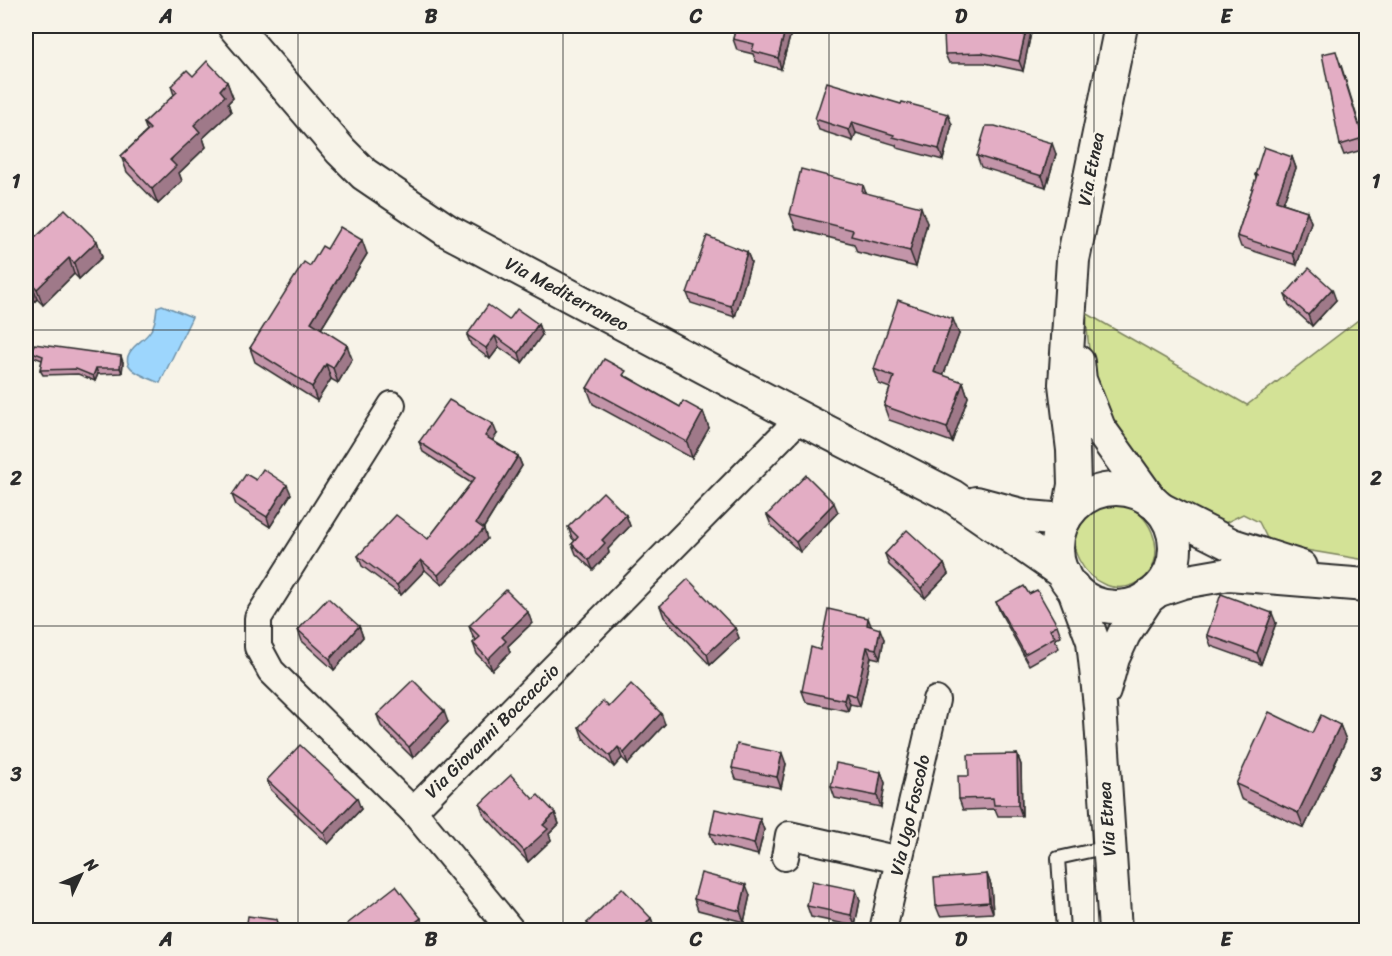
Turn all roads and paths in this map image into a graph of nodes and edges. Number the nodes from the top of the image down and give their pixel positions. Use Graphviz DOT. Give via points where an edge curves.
graph roads {
  1 [pos="234,26"];
  2 [pos="1121,26"];
  3 [pos="1070,314"];
  4 [pos="393,405"];
  5 [pos="800,418"];
  6 [pos="952,496"];
  7 [pos="1155,505"];
  8 [pos="1067,516"];
  9 [pos="1068,580"];
  10 [pos="1362,585"];
  11 [pos="1152,594"];
  12 [pos="936,699"];
  13 [pos="1100,706"];
  14 [pos="413,810"];
  15 [pos="1109,847"];
  16 [pos="784,857"];
  17 [pos="899,860"];
  18 [pos="500,927"];
  19 [pos="883,930"];
  20 [pos="1062,930"];
  21 [pos="1115,930"];
  1 -- 5 [label="street, Via Mediterraneo" via="364,174 448,231"];
  2 -- 3 [label="street, Via Etnea" via="1073,260"];
  3 -- 7 [label="street" via="1080,380 1099,428"];
  3 -- 8 [label="street" via="1065,384 1074,485"];
  4 -- 14 [label="street, Via Giovanni Boccaccio" via="258,618 258,646 271,671"];
  5 -- 6 [label="street, Via Mediterraneo"];
  5 -- 14 [label="street, Via Giovanni Boccaccio"];
  6 -- 8 [label="street" via="1029,517"];
  6 -- 9 [label="street"];
  7 -- 8 [label="street" via="1127,490 1108,489 1083,499"];
  7 -- 10 [label="street" via="1232,545"];
  7 -- 11 [label="street" via="1169,523 1174,550 1167,576"];
  8 -- 9 [label="street" via="1057,547 1059,565"];
  9 -- 11 [label="street" via="1087,599 1114,607"];
  9 -- 13 [label="street, Via Etnea" via="1093,641"];
  10 -- 11 [label="street" via="1229,574 1183,582"];
  11 -- 13 [label="street" via="1124,634"];
  12 -- 17 [label="street, Via Ugo Foscolo"];
  13 -- 15 [label="street, Via Etnea"];
  14 -- 18 [label="street"];
  15 -- 20 [label="lane" via="1058,858"];
  15 -- 21 [label="street, Via Etnea"];
  16 -- 17 [label="street" via="789,835"];
  17 -- 19 [label="street, Via Ugo Foscolo"];
}
